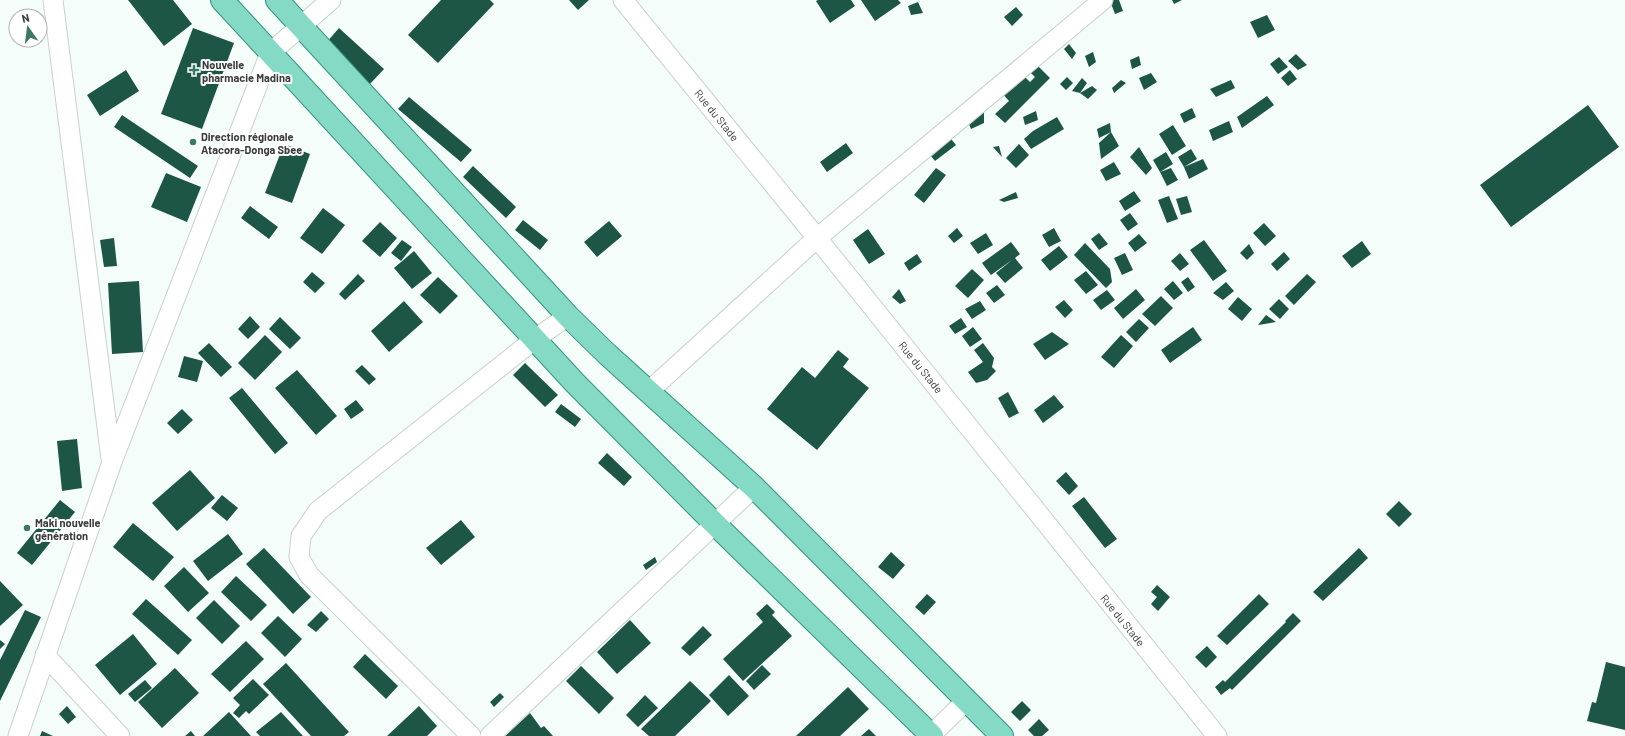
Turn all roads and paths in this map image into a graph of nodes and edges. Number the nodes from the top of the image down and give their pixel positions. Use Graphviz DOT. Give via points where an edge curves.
graph roads {
  1 [pos="53,0"];
  2 [pos="222,0"];
  3 [pos="277,0"];
  4 [pos="331,0"];
  5 [pos="623,0"];
  6 [pos="1103,0"];
  7 [pos="300,26"];
  8 [pos="270,53"];
  9 [pos="817,238"];
  10 [pos="568,316"];
  11 [pos="535,339"];
  12 [pos="649,391"];
  13 [pos="112,462"];
  14 [pos="754,487"];
  15 [pos="715,524"];
  16 [pos="45,655"];
  17 [pos="967,700"];
  18 [pos="18,736"];
  19 [pos="120,736"];
  20 [pos="471,736"];
  21 [pos="490,736"];
  22 [pos="931,736"];
  23 [pos="1002,736"];
  24 [pos="1217,736"];
  1 -- 13 [label="street"];
  2 -- 8 [label="main road"];
  3 -- 7 [label="main road"];
  4 -- 7 [label="street"];
  5 -- 9 [label="street, Rue du Stade"];
  6 -- 9 [label="street"];
  7 -- 8 [label="street"];
  7 -- 10 [label="main road"];
  8 -- 11 [label="main road"];
  8 -- 13 [label="street"];
  9 -- 12 [label="street"];
  9 -- 24 [label="street, Rue du Stade"];
  10 -- 11 [label="street"];
  10 -- 12 [label="main road"];
  11 -- 15 [label="main road"];
  11 -- 20 [label="street" via="318,511 301,536 299,557 310,575"];
  12 -- 14 [label="main road"];
  13 -- 16 [label="street"];
  14 -- 15 [label="street"];
  14 -- 17 [label="main road"];
  15 -- 21 [label="street"];
  15 -- 22 [label="main road"];
  16 -- 18 [label="street"];
  16 -- 19 [label="street"];
  17 -- 22 [label="street"];
  17 -- 23 [label="main road"];
}
